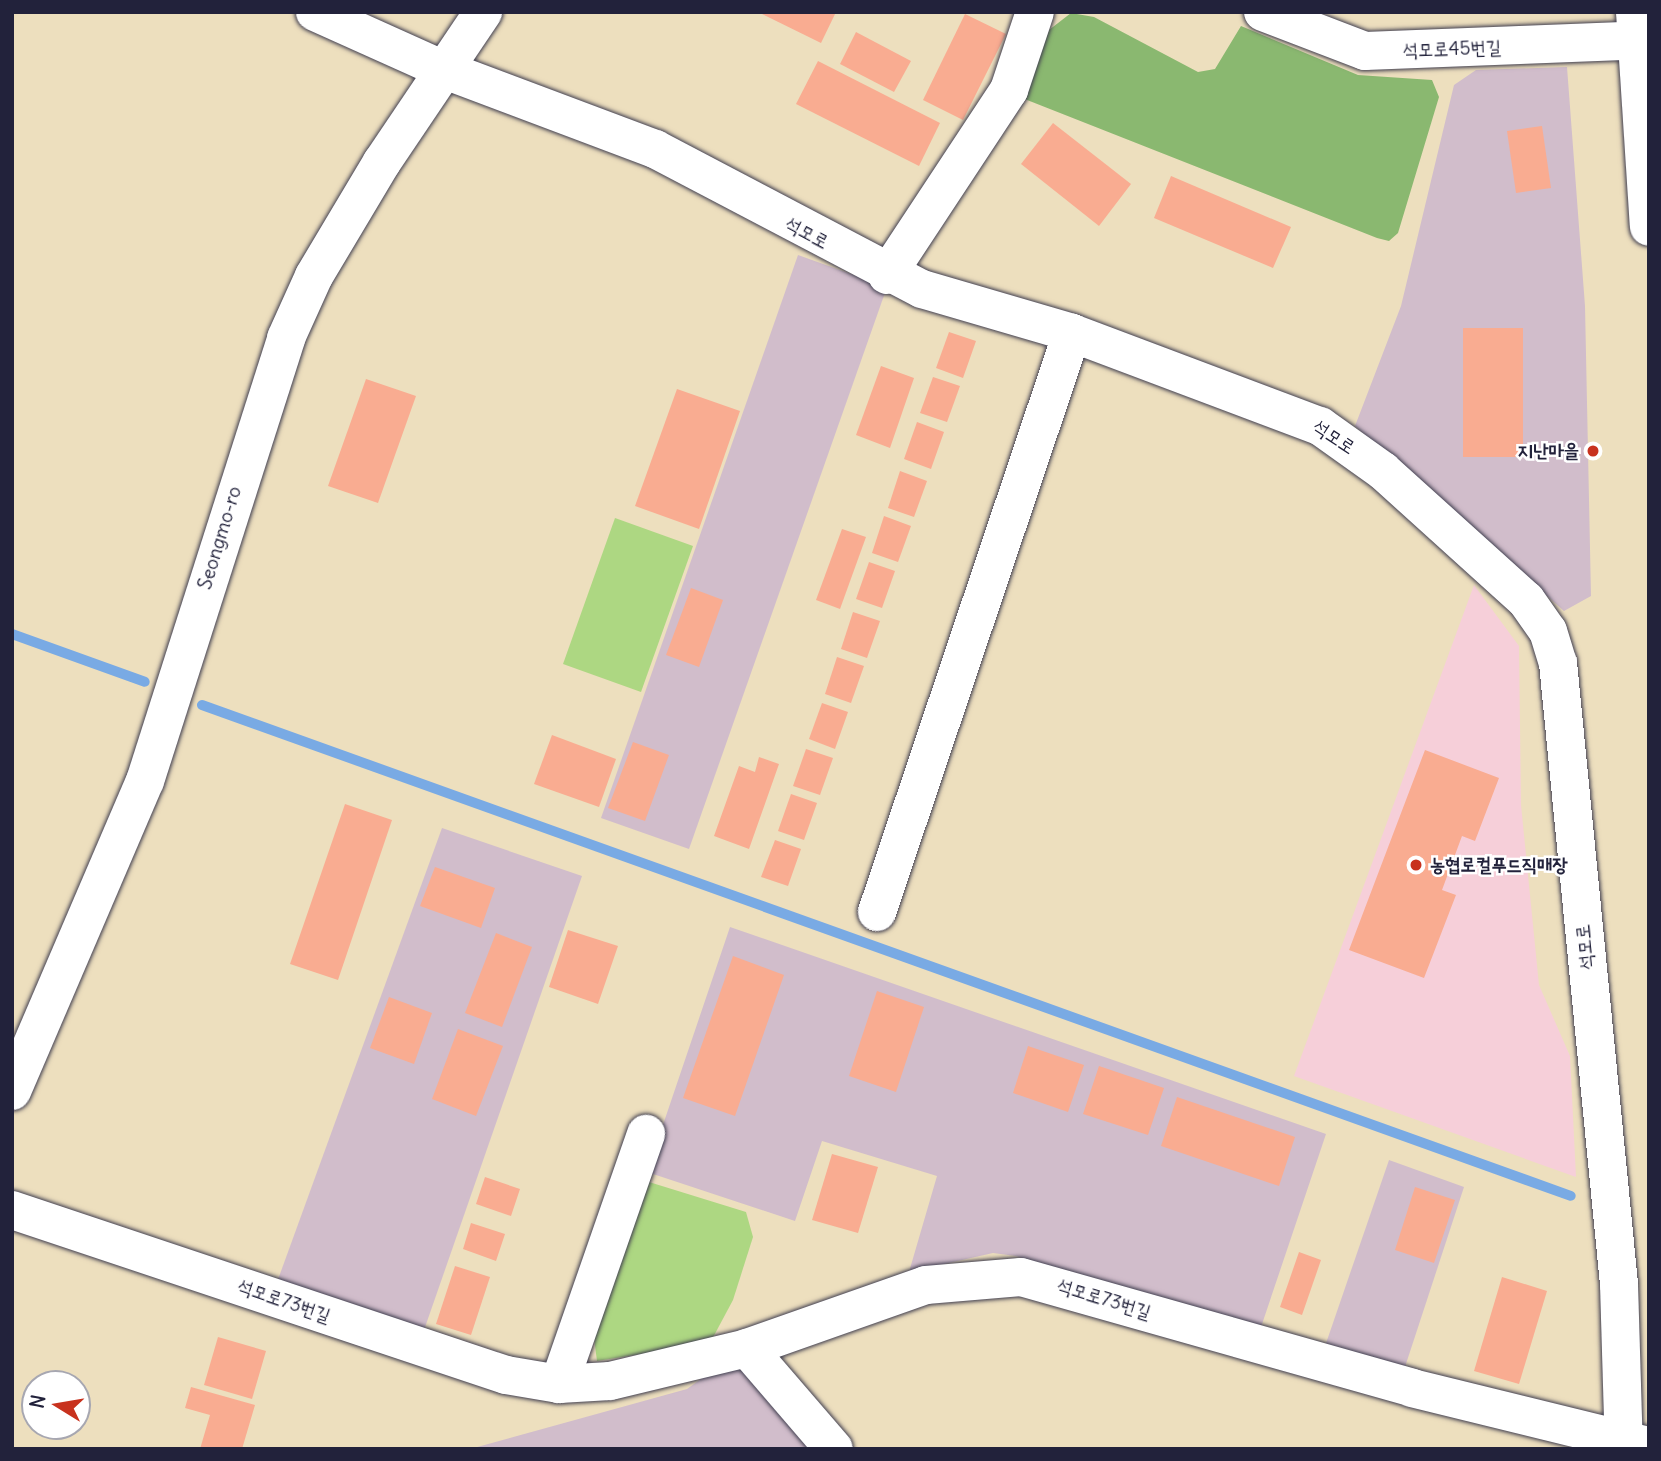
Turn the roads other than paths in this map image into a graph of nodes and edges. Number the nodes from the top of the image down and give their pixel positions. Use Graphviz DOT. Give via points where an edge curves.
graph roads {
  1 [pos="315,12"];
  2 [pos="483,12"];
  3 [pos="1035,12"];
  4 [pos="1263,12"];
  5 [pos="1640,31"];
  6 [pos="442,69"];
  7 [pos="1649,227"];
  8 [pos="887,275"];
  9 [pos="1072,332"];
  10 [pos="877,912"];
  11 [pos="12,1091"];
  12 [pos="646,1134"];
  13 [pos="12,1210"];
  14 [pos="747,1348"];
  15 [pos="559,1384"];
  16 [pos="1633,1446"];
  17 [pos="834,1449"];
  1 -- 6 [label="street, 석모로"];
  2 -- 6 [label="street, Seongmo-ro"];
  3 -- 8 [label="street" via="1009,90"];
  4 -- 5 [label="street, 석모로45번길" via="1365,51"];
  5 -- 7 [label="street"];
  6 -- 8 [label="street, 석모로" via="655,149"];
  6 -- 11 [label="street, Seongmo-ro" via="314,276 286,338 145,780"];
  8 -- 9 [label="street, 석모로"];
  9 -- 10 [label="street"];
  9 -- 16 [label="street, 석모로" via="1320,426 1480,554 1548,631 1558,663"];
  12 -- 15 [label="street"];
  13 -- 15 [label="street, 석모로73번길" via="506,1375"];
  14 -- 15 [label="street, 석모로73번길" via="610,1381"];
  14 -- 16 [label="street, 석모로73번길" via="926,1285 1021,1276"];
  14 -- 17 [label="street"];
}
